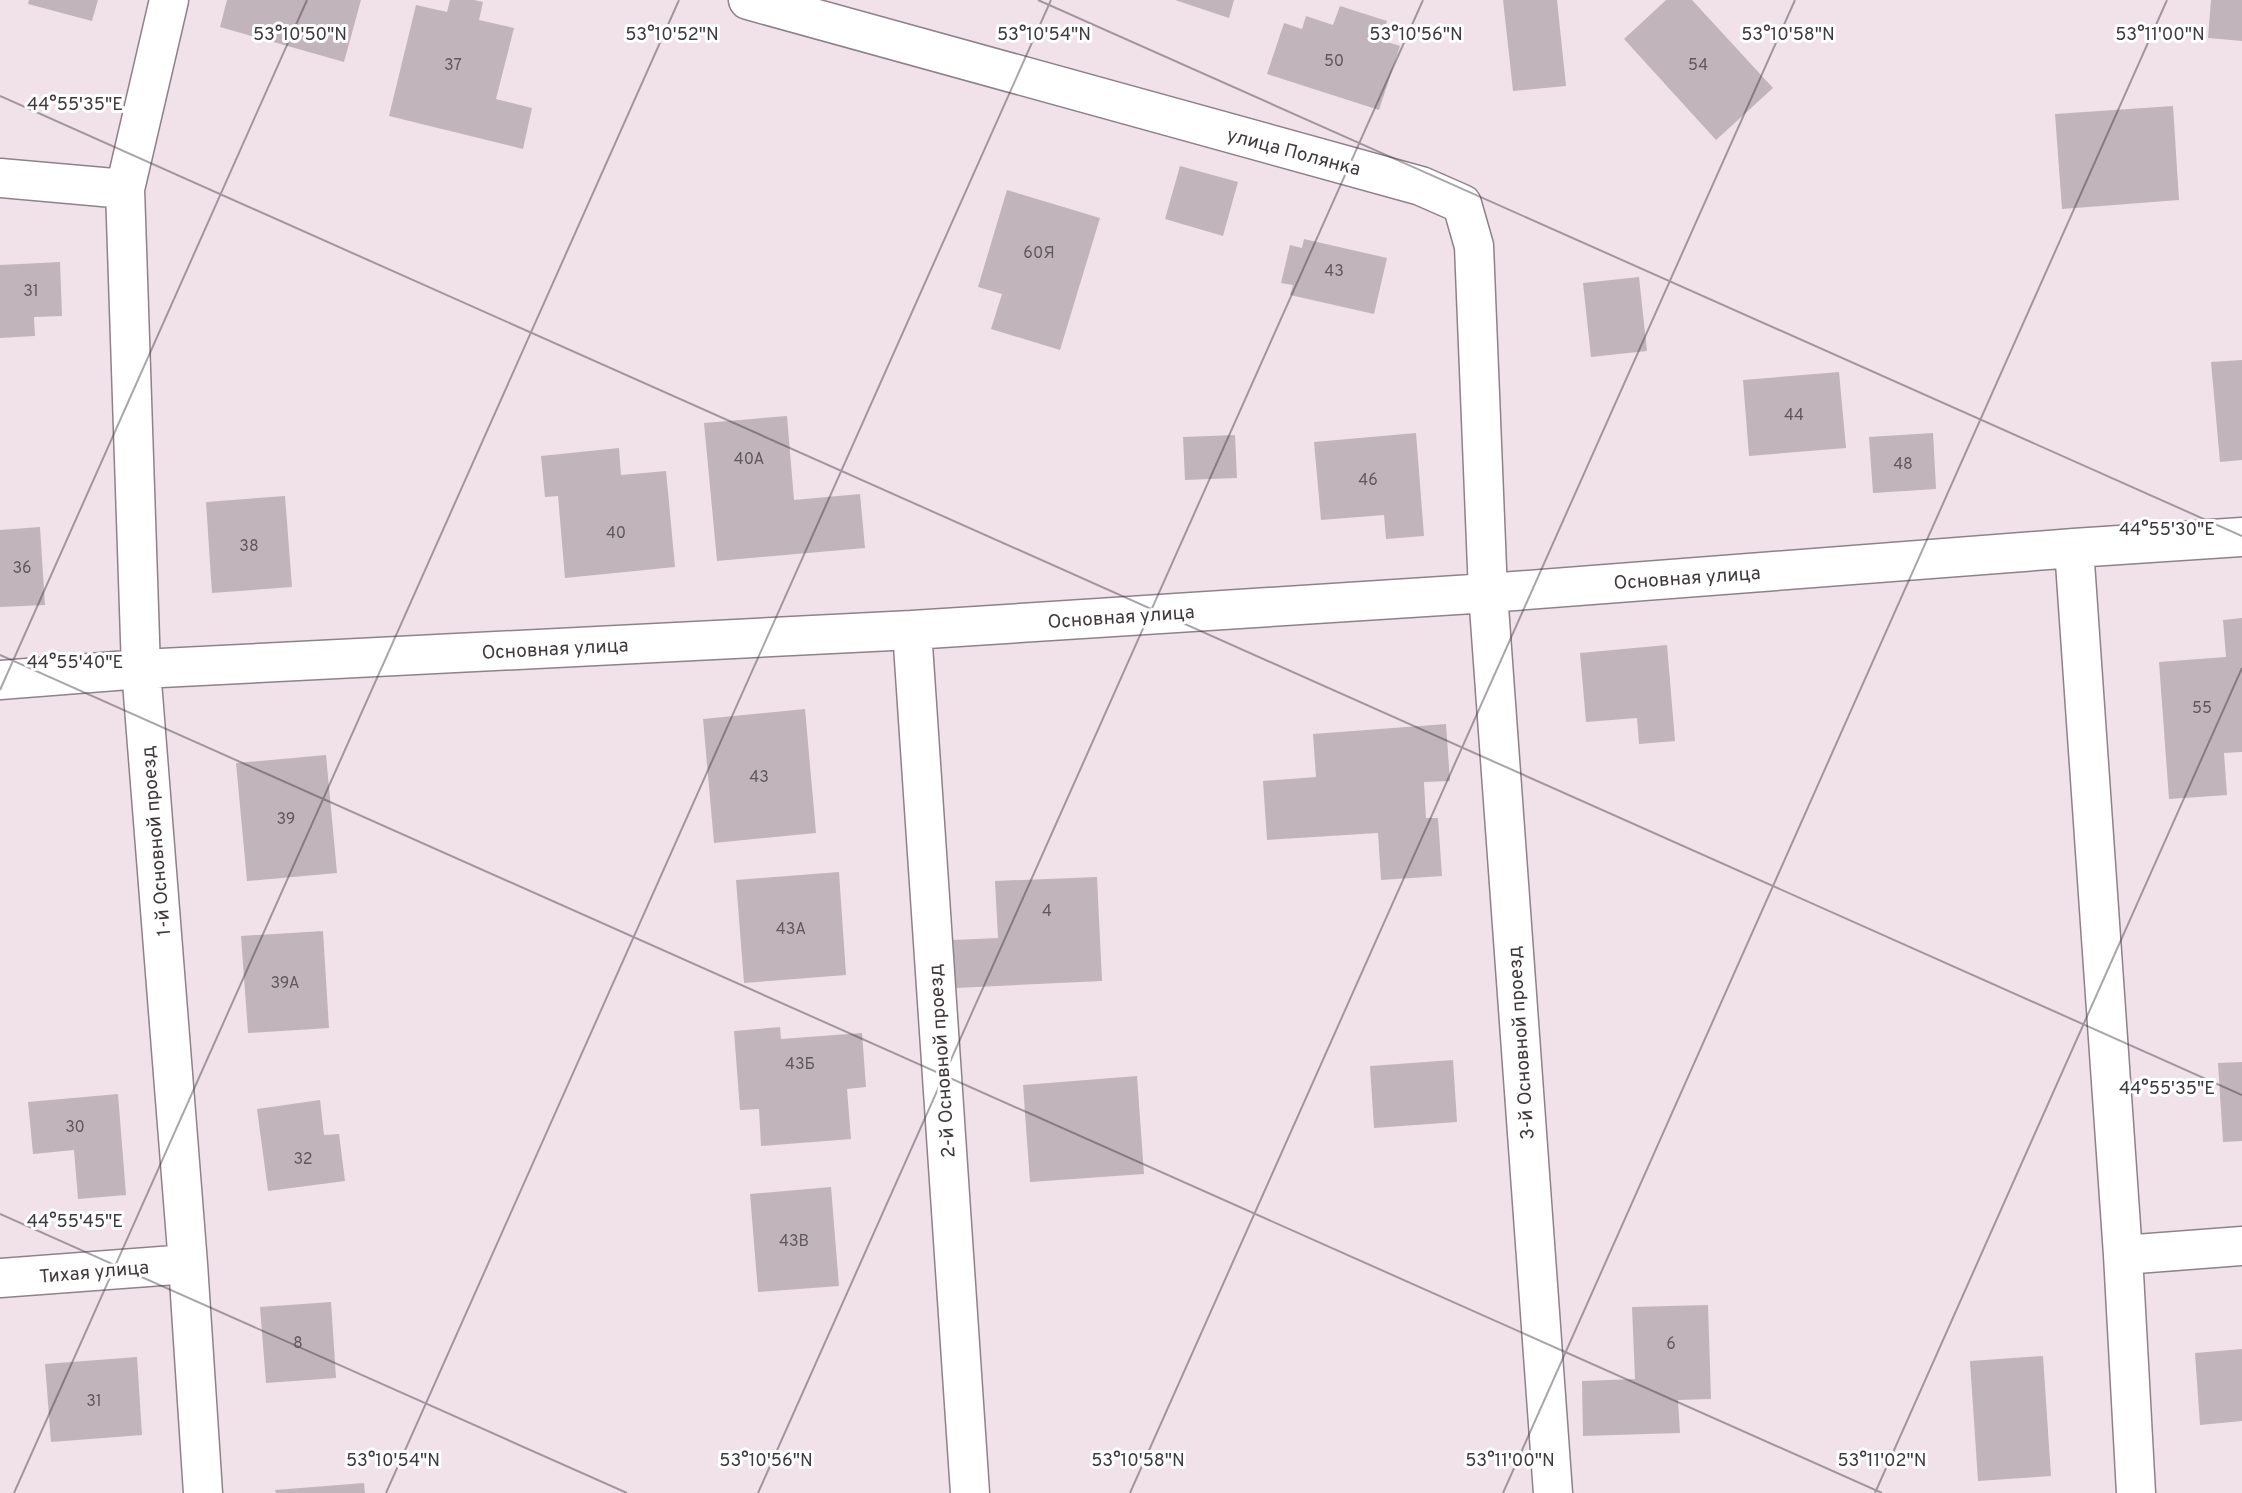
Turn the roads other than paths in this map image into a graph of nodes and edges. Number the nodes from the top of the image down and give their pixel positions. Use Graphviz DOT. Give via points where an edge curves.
graph roads {
  1 [pos="169,0"];
  2 [pos="748,0"];
  3 [pos="0,178"];
  4 [pos="125,189"];
  5 [pos="2242,537"];
  6 [pos="2074,548"];
  7 [pos="1488,593"];
  8 [pos="912,630"];
  9 [pos="141,669"];
  10 [pos="0,680"];
  11 [pos="2242,1246"];
  12 [pos="2123,1255"];
  13 [pos="188,1264"];
  14 [pos="0,1278"];
  15 [pos="203,1493"];
  16 [pos="970,1493"];
  17 [pos="1553,1493"];
  18 [pos="2136,1493"];
  1 -- 4 [label="street, 1-й Основной проезд"];
  2 -- 7 [label="street, улица Полянка" via="1421,186 1462,204 1474,246"];
  3 -- 4 [label="street"];
  4 -- 9 [label="street, 1-й Основной проезд"];
  5 -- 6 [label="street, Основная улица"];
  6 -- 7 [label="street, Основная улица"];
  6 -- 12 [label="street"];
  7 -- 8 [label="street, Основная улица"];
  7 -- 17 [label="street, 3-й Основной проезд"];
  8 -- 9 [label="street, Основная улица"];
  8 -- 16 [label="street, 2-й Основной проезд"];
  9 -- 10 [label="street, Основная улица"];
  9 -- 13 [label="street, 1-й Основной проезд"];
  11 -- 12 [label="street"];
  12 -- 18 [label="street"];
  13 -- 14 [label="street, Тихая улица"];
  13 -- 15 [label="street, 1-й Основной проезд"];
}
